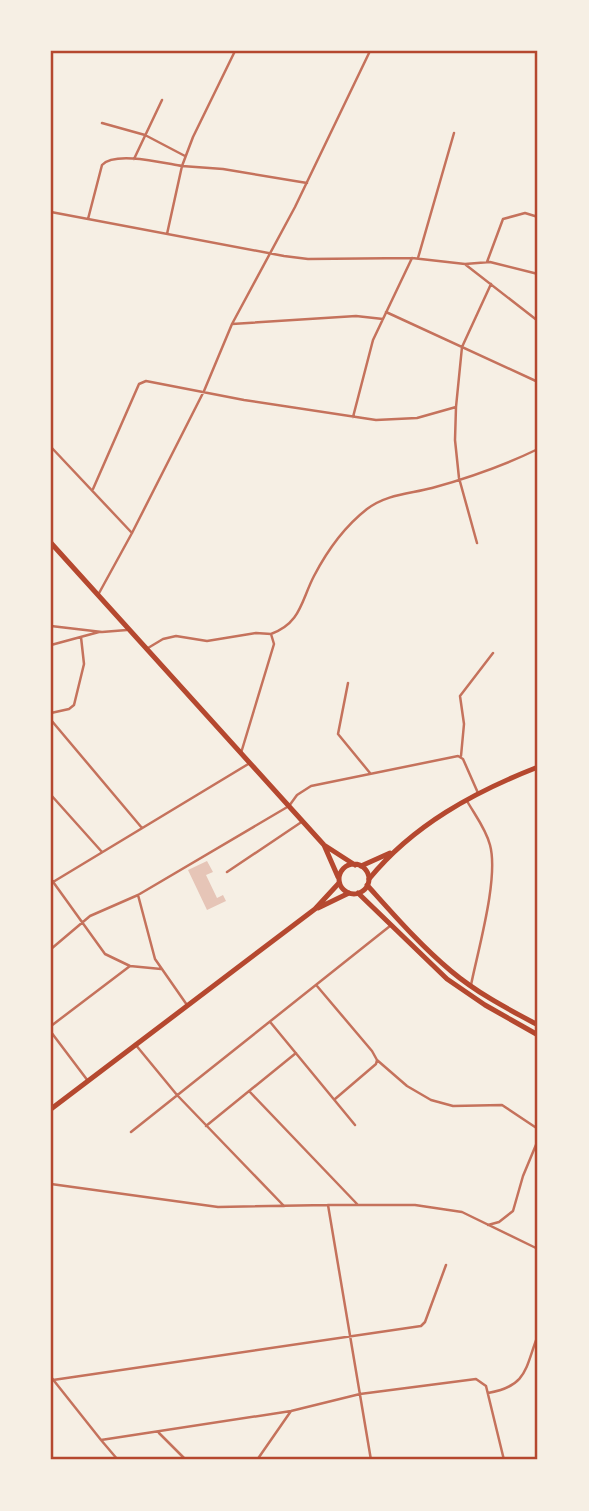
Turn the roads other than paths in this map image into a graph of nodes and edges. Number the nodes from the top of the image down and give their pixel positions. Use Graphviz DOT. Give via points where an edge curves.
graph roads {
  1 [pos="235,51"];
  2 [pos="370,51"];
  3 [pos="162,100"];
  4 [pos="102,123"];
  5 [pos="454,133"];
  6 [pos="145,135"];
  7 [pos="185,156"];
  8 [pos="134,159"];
  9 [pos="182,166"];
  10 [pos="307,183"];
  11 [pos="51,212"];
  12 [pos="538,218"];
  13 [pos="88,219"];
  14 [pos="167,234"];
  15 [pos="270,254"];
  16 [pos="412,258"];
  17 [pos="418,258"];
  18 [pos="487,262"];
  19 [pos="465,264"];
  20 [pos="538,274"];
  21 [pos="491,284"];
  22 [pos="386,312"];
  23 [pos="383,319"];
  24 [pos="538,321"];
  25 [pos="232,324"];
  26 [pos="462,347"];
  27 [pos="538,382"];
  28 [pos="204,391"];
  29 [pos="456,407"];
  30 [pos="353,416"];
  31 [pos="51,447"];
  32 [pos="538,449"];
  33 [pos="459,478"];
  34 [pos="93,489"];
  35 [pos="132,533"];
  36 [pos="51,543"];
  37 [pos="477,543"];
  38 [pos="98,595"];
  39 [pos="51,626"];
  40 [pos="130,629"];
  41 [pos="102,632"];
  42 [pos="271,634"];
  43 [pos="81,637"];
  44 [pos="51,645"];
  45 [pos="148,648"];
  46 [pos="493,653"];
  47 [pos="348,683"];
  48 [pos="51,713"];
  49 [pos="51,720"];
  50 [pos="241,753"];
  51 [pos="461,757"];
  52 [pos="250,762"];
  53 [pos="538,767"];
  54 [pos="370,773"];
  55 [pos="478,793"];
  56 [pos="51,795"];
  57 [pos="466,800"];
  58 [pos="289,806"];
  59 [pos="303,821"];
  60 [pos="142,828"];
  61 [pos="324,845"];
  62 [pos="393,851"];
  63 [pos="102,852"];
  64 [pos="358,865"];
  65 [pos="227,872"];
  66 [pos="52,880"];
  67 [pos="339,881"];
  68 [pos="368,882"];
  69 [pos="349,893"];
  70 [pos="358,893"];
  71 [pos="138,895"];
  72 [pos="315,909"];
  73 [pos="83,923"];
  74 [pos="390,926"];
  75 [pos="51,949"];
  76 [pos="130,966"];
  77 [pos="161,969"];
  78 [pos="471,985"];
  79 [pos="317,986"];
  80 [pos="187,1004"];
  81 [pos="271,1023"];
  82 [pos="538,1025"];
  83 [pos="51,1029"];
  84 [pos="538,1035"];
  85 [pos="135,1044"];
  86 [pos="296,1053"];
  87 [pos="377,1060"];
  88 [pos="88,1081"];
  89 [pos="249,1091"];
  90 [pos="177,1095"];
  91 [pos="335,1099"];
  92 [pos="51,1109"];
  93 [pos="355,1125"];
  94 [pos="206,1126"];
  95 [pos="538,1129"];
  96 [pos="131,1132"];
  97 [pos="538,1140"];
  98 [pos="51,1184"];
  99 [pos="328,1205"];
  100 [pos="358,1205"];
  101 [pos="284,1206"];
  102 [pos="488,1225"];
  103 [pos="538,1249"];
  104 [pos="446,1265"];
  105 [pos="538,1335"];
  106 [pos="350,1336"];
  107 [pos="52,1379"];
  108 [pos="360,1394"];
  109 [pos="487,1394"];
  110 [pos="291,1411"];
  111 [pos="158,1433"];
  112 [pos="101,1440"];
  113 [pos="118,1460"];
  114 [pos="186,1460"];
  115 [pos="259,1460"];
  116 [pos="371,1460"];
  117 [pos="504,1460"];
  1 -- 7 [label="street"];
  2 -- 10 [label="street"];
  3 -- 6 [label="street"];
  4 -- 6 [label="street"];
  5 -- 17 [label="street"];
  6 -- 7 [label="street"];
  6 -- 8 [label="street"];
  7 -- 9 [label="street"];
  8 -- 9 [label="street"];
  8 -- 13 [label="street" via="109,159 102,165"];
  9 -- 10 [label="street"];
  9 -- 14 [label="street"];
  10 -- 15 [label="street"];
  11 -- 13 [label="street"];
  12 -- 18 [label="street" via="526,213 505,218"];
  13 -- 14 [label="street"];
  14 -- 15 [label="street"];
  15 -- 16 [label="street" via="308,259"];
  15 -- 25 [label="street"];
  16 -- 17 [label="street"];
  16 -- 22 [label="street"];
  17 -- 19 [label="street"];
  18 -- 19 [label="street"];
  18 -- 20 [label="street"];
  19 -- 21 [label="street"];
  21 -- 24 [label="street"];
  21 -- 26 [label="street"];
  22 -- 23 [label="street"];
  22 -- 26 [label="street"];
  23 -- 25 [label="street" via="356,316"];
  23 -- 30 [label="street"];
  25 -- 28 [label="street"];
  26 -- 27 [label="street"];
  26 -- 29 [label="street"];
  28 -- 30 [label="street"];
  28 -- 34 [label="street" via="149,380 139,384"];
  28 -- 35 [label="street"];
  29 -- 30 [label="street" via="399,420"];
  29 -- 33 [label="street"];
  31 -- 34 [label="street"];
  32 -- 33 [label="street"];
  33 -- 37 [label="street"];
  33 -- 42 [label="street" via="391,496 368,509 333,546 296,617 285,629"];
  34 -- 35 [label="street"];
  35 -- 38 [label="street"];
  36 -- 38 [label="main road"];
  38 -- 40 [label="main road"];
  39 -- 41 [label="street"];
  40 -- 41 [label="street"];
  40 -- 45 [label="main road"];
  41 -- 43 [label="street"];
  42 -- 45 [label="street" via="207,641 176,636"];
  42 -- 50 [label="street" via="274,644"];
  43 -- 44 [label="street"];
  43 -- 48 [label="street" via="84,664 74,705"];
  45 -- 50 [label="main road"];
  46 -- 51 [label="street" via="460,696 464,724"];
  47 -- 54 [label="street" via="338,734"];
  49 -- 60 [label="street"];
  50 -- 52 [label="main road"];
  51 -- 54 [label="street"];
  51 -- 55 [label="street"];
  52 -- 58 [label="main road"];
  52 -- 60 [label="street"];
  53 -- 55 [label="main road"];
  54 -- 58 [label="street" via="311,786"];
  55 -- 57 [label="main road"];
  56 -- 63 [label="street"];
  57 -- 62 [label="main road"];
  57 -- 78 [label="street" via="488,837 492,855 487,910"];
  58 -- 59 [label="main road"];
  58 -- 71 [label="street"];
  59 -- 61 [label="main road"];
  59 -- 65 [label="street"];
  60 -- 63 [label="street"];
  61 -- 64 [label="main road"];
  61 -- 67 [label="main road"];
  62 -- 64 [label="main road"];
  62 -- 68 [label="main road"];
  63 -- 66 [label="street"];
  64 -- 67 [label="main road" via="344,869"];
  64 -- 68 [label="main road" via="367,872"];
  66 -- 73 [label="street"];
  67 -- 69 [label="main road"];
  67 -- 72 [label="main road"];
  68 -- 70 [label="main road"];
  68 -- 78 [label="main road" via="421,944"];
  69 -- 70 [label="main road"];
  69 -- 72 [label="main road"];
  70 -- 74 [label="main road"];
  71 -- 73 [label="street"];
  71 -- 77 [label="street"];
  72 -- 80 [label="main road"];
  73 -- 75 [label="street"];
  73 -- 76 [label="street" via="105,954"];
  74 -- 79 [label="street"];
  74 -- 84 [label="main road" via="470,996"];
  76 -- 77 [label="street"];
  76 -- 83 [label="street"];
  77 -- 80 [label="street"];
  78 -- 82 [label="main road"];
  79 -- 81 [label="street"];
  79 -- 87 [label="street"];
  80 -- 85 [label="main road"];
  81 -- 86 [label="street"];
  81 -- 90 [label="street"];
  83 -- 88 [label="street"];
  85 -- 88 [label="main road"];
  85 -- 90 [label="street"];
  86 -- 89 [label="street"];
  86 -- 91 [label="street"];
  87 -- 91 [label="street"];
  87 -- 95 [label="street" via="431,1100 453,1106 502,1105"];
  88 -- 92 [label="main road"];
  89 -- 94 [label="street"];
  89 -- 100 [label="street"];
  90 -- 94 [label="street"];
  90 -- 96 [label="street"];
  91 -- 93 [label="street"];
  94 -- 101 [label="street"];
  97 -- 102 [label="street" via="513,1211"];
  98 -- 101 [label="street" via="218,1207"];
  99 -- 100 [label="street"];
  99 -- 101 [label="street"];
  99 -- 106 [label="street"];
  100 -- 102 [label="street" via="415,1205 462,1212"];
  102 -- 103 [label="street"];
  104 -- 106 [label="street" via="421,1326"];
  105 -- 109 [label="street" via="518,1382"];
  106 -- 107 [label="street"];
  106 -- 108 [label="street"];
  107 -- 112 [label="street"];
  108 -- 109 [label="street" via="469,1378 480,1381"];
  108 -- 110 [label="street"];
  108 -- 116 [label="street"];
  109 -- 117 [label="street"];
  110 -- 111 [label="street"];
  110 -- 115 [label="street"];
  111 -- 112 [label="street"];
  111 -- 114 [label="street"];
  112 -- 113 [label="street"];
}
